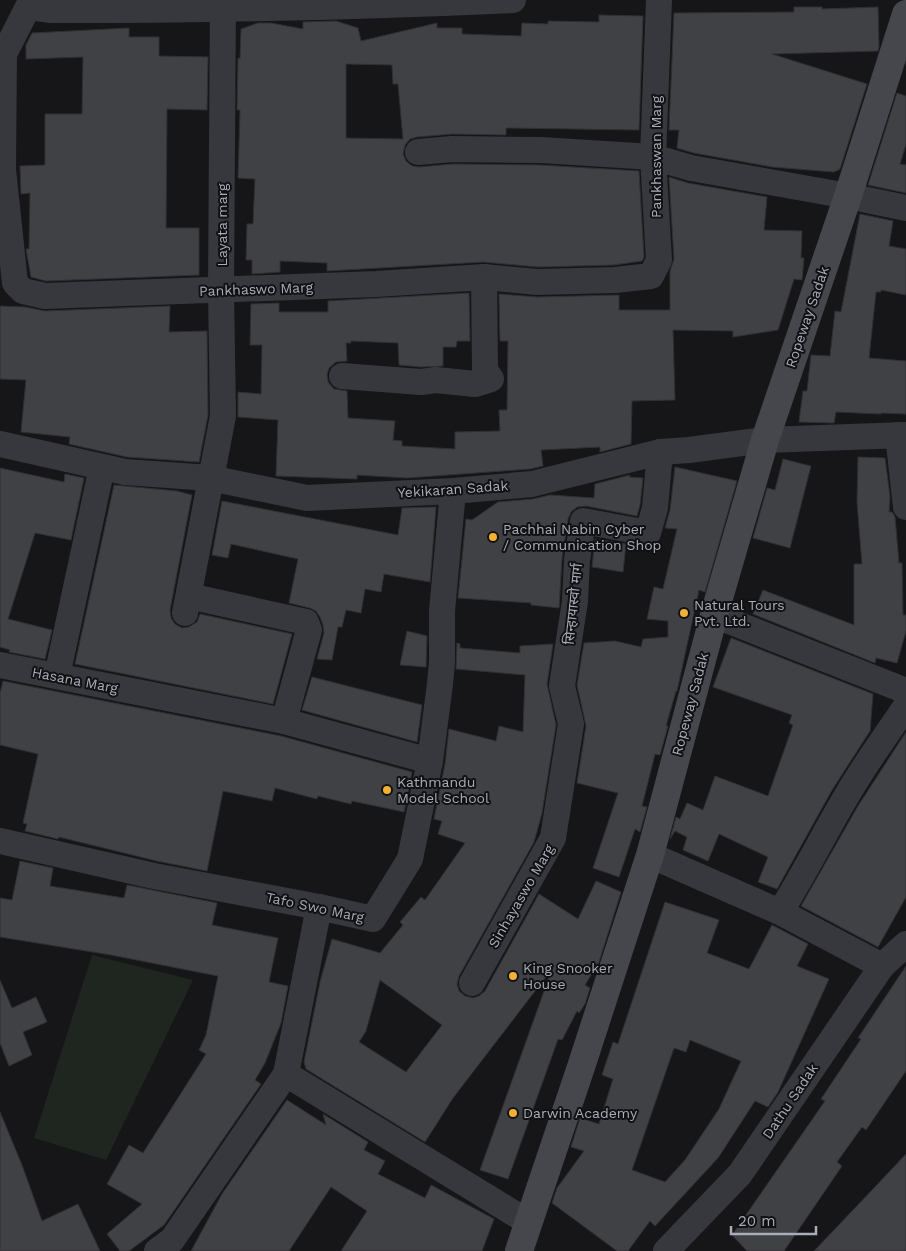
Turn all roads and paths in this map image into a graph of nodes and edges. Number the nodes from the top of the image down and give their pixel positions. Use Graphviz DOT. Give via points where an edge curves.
graph roads {
  1 [pos="513,0"];
  2 [pos="659,0"];
  3 [pos="223,5"];
  4 [pos="906,14"];
  5 [pos="418,152"];
  6 [pos="654,157"];
  7 [pos="1,170"];
  8 [pos="848,196"];
  9 [pos="906,208"];
  10 [pos="484,277"];
  11 [pos="615,280"];
  12 [pos="221,291"];
  13 [pos="342,376"];
  14 [pos="902,435"];
  15 [pos="765,440"];
  16 [pos="0,444"];
  17 [pos="660,452"];
  18 [pos="102,467"];
  19 [pos="210,478"];
  20 [pos="453,491"];
  21 [pos="906,507"];
  22 [pos="714,615"];
  23 [pos="0,665"];
  24 [pos="57,676"];
  25 [pos="562,686"];
  26 [pos="906,691"];
  27 [pos="906,706"];
  28 [pos="284,721"];
  29 [pos="430,761"];
  30 [pos="0,841"];
  31 [pos="650,855"];
  32 [pos="319,907"];
  33 [pos="780,912"];
  34 [pos="906,944"];
  35 [pos="882,966"];
  36 [pos="472,983"];
  37 [pos="286,1074"];
  38 [pos="528,1222"];
  39 [pos="157,1251"];
  40 [pos="519,1251"];
  41 [pos="666,1251"];
  1 -- 3 [label="street, Pankhaswo Marg" via="376,6"];
  2 -- 6 [label="street, Pankhaswan Marg"];
  3 -- 7 [label="street, Pankhaswo Marg" via="52,10 28,7 4,54"];
  3 -- 12 [label="street, Layata marg"];
  4 -- 8 [label="main road, Ropeway Sadak"];
  5 -- 6 [label="street" via="541,150"];
  6 -- 8 [label="street" via="691,168"];
  6 -- 11 [label="street, Pankhaswan Marg" via="658,260 651,276"];
  7 -- 12 [label="street, Pankhaswo Marg" via="15,283 23,291 45,296"];
  8 -- 9 [label="street"];
  8 -- 15 [label="main road, Ropeway Sadak"];
  10 -- 11 [label="street, Pankhaswo Marg" via="537,282"];
  10 -- 12 [label="street, Pankhaswo Marg"];
  10 -- 13 [label="street" via="485,370 491,379 475,384"];
  12 -- 19 [label="street, Layata marg" via="223,416"];
  14 -- 15 [label="street, Yekikaran Sadak"];
  14 -- 21 [label="street"];
  15 -- 17 [label="street, Yekikaran Sadak"];
  15 -- 22 [label="main road, Ropeway Sadak"];
  16 -- 18 [label="street, Yekikaran Sadak"];
  17 -- 20 [label="street, Yekikaran Sadak" via="532,484"];
  17 -- 25 [label="street, सिन्हायास्वो मार्ग" via="656,508 648,534 583,521"];
  18 -- 19 [label="street, Yekikaran Sadak" via="125,472"];
  18 -- 24 [label="street"];
  19 -- 20 [label="street, Yekikaran Sadak" via="307,498"];
  19 -- 28 [label="street, Layata marg" via="187,605 306,622 309,630"];
  20 -- 29 [label="street, Tafo Swo Marg" via="442,611 442,662"];
  22 -- 26 [label="street"];
  22 -- 31 [label="main road, Ropeway Sadak"];
  23 -- 24 [label="street, Hasana Marg"];
  24 -- 28 [label="street, Hasana Marg"];
  25 -- 36 [label="street, Sinhayaswo Marg" via="571,724 553,838"];
  27 -- 33 [label="street" via="855,782"];
  28 -- 29 [label="street, Hasana Marg"];
  29 -- 32 [label="street, Tafo Swo Marg" via="410,859 373,919"];
  30 -- 32 [label="street, Tafo Swo Marg" via="154,876"];
  31 -- 33 [label="street"];
  31 -- 38 [label="main road, Ropeway Sadak"];
  32 -- 37 [label="street"];
  33 -- 35 [label="street"];
  34 -- 35 [label="street, Dathu Sadak"];
  35 -- 41 [label="street, Dathu Sadak" via="740,1174"];
  37 -- 38 [label="street"];
  37 -- 39 [label="street" via="172,1240"];
  38 -- 40 [label="main road, Ropeway Sadak"];
}
